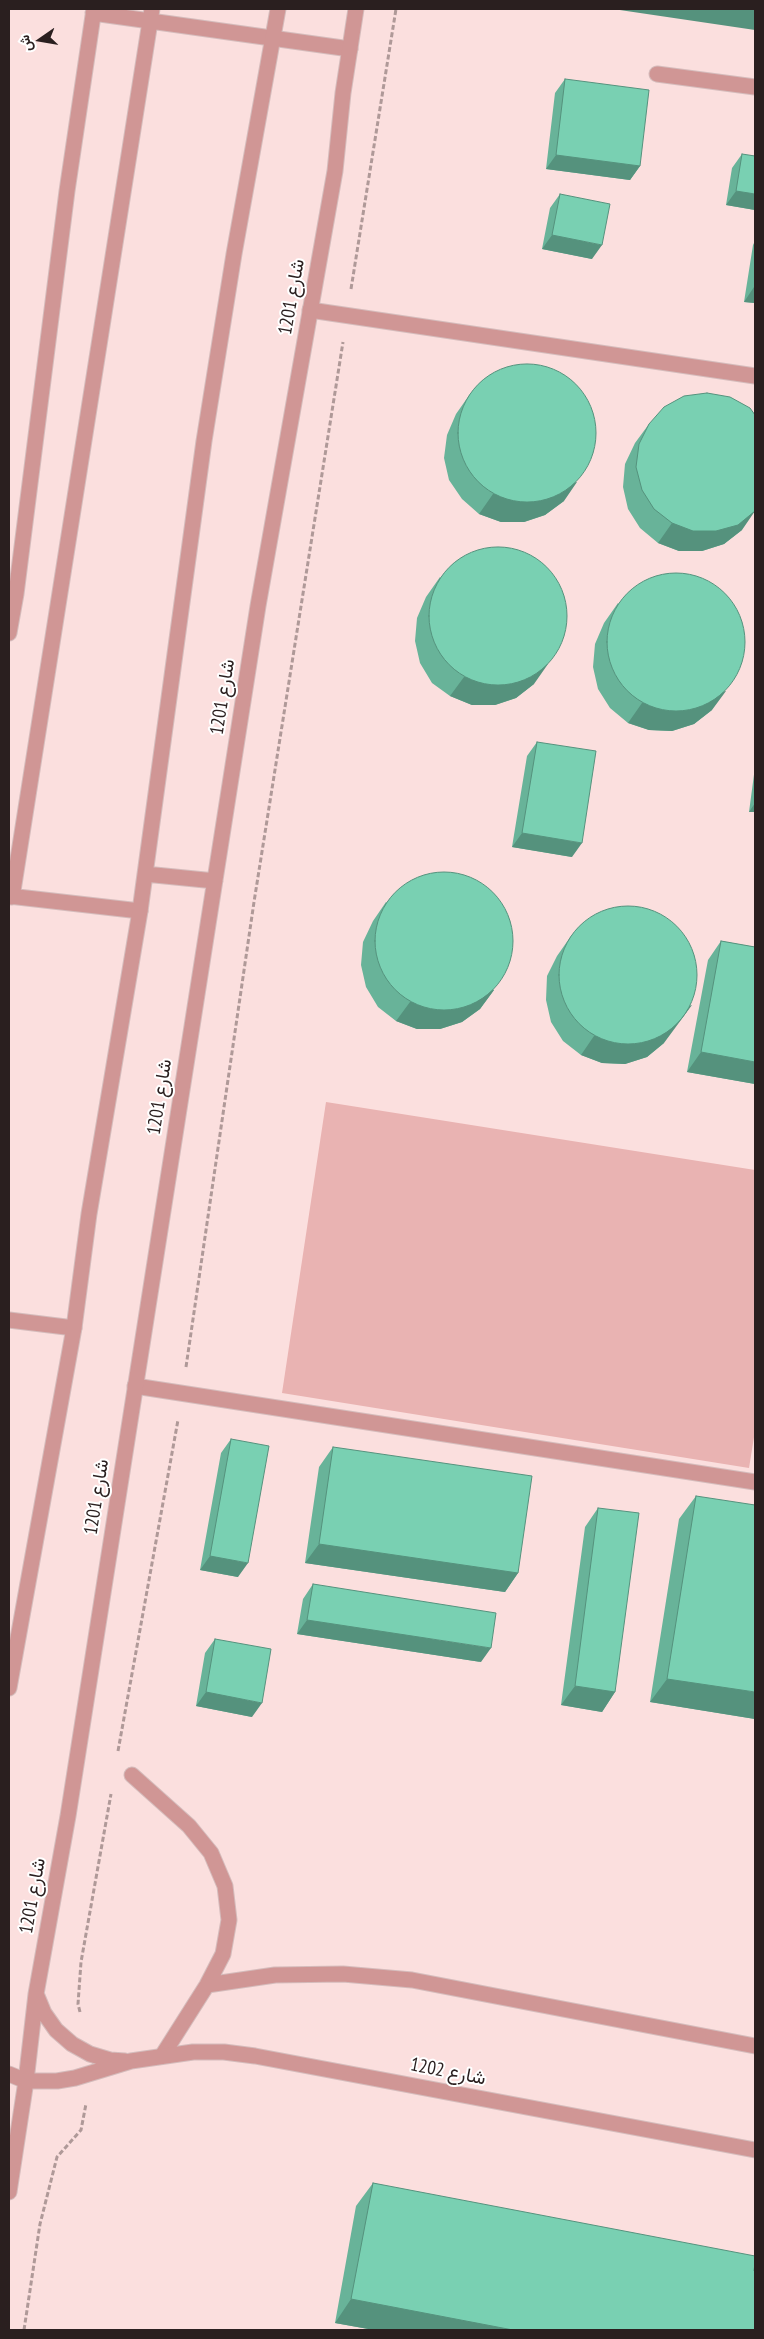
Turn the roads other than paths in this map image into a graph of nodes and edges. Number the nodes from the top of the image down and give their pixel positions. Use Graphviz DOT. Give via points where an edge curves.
graph roads {
  1 [pos="278,9"];
  2 [pos="356,9"];
  3 [pos="94,11"];
  4 [pos="151,14"];
  5 [pos="273,37"];
  6 [pos="350,49"];
  7 [pos="657,74"];
  8 [pos="755,87"];
  9 [pos="310,310"];
  10 [pos="755,376"];
  11 [pos="9,633"];
  12 [pos="145,874"];
  13 [pos="214,881"];
  14 [pos="10,896"];
  15 [pos="140,911"];
  16 [pos="9,1320"];
  17 [pos="74,1328"];
  18 [pos="135,1386"];
  19 [pos="755,1478"];
  20 [pos="9,1688"];
  21 [pos="132,1775"];
  22 [pos="207,1985"];
  23 [pos="36,1994"];
  24 [pos="755,2046"];
  25 [pos="162,2056"];
  26 [pos="131,2061"];
  27 [pos="9,2074"];
  28 [pos="26,2081"];
  29 [pos="755,2150"];
  30 [pos="9,2192"];
  1 -- 5 [label="street"];
  2 -- 6 [label="street, شارع 1201"];
  3 -- 4 [label="street"];
  3 -- 11 [label="street"];
  4 -- 5 [label="street"];
  4 -- 14 [label="street"];
  5 -- 6 [label="street"];
  5 -- 12 [label="street" via="206,431"];
  6 -- 9 [label="street, شارع 1201" via="335,171"];
  7 -- 8 [label="street"];
  9 -- 10 [label="street"];
  9 -- 13 [label="street, شارع 1201"];
  12 -- 13 [label="street"];
  12 -- 15 [label="street"];
  13 -- 18 [label="street, شارع 1201"];
  14 -- 15 [label="street"];
  15 -- 17 [label="street" via="89,1214"];
  16 -- 17 [label="street"];
  17 -- 20 [label="street"];
  18 -- 19 [label="street"];
  18 -- 23 [label="street, شارع 1201" via="68,1816"];
  21 -- 22 [label="street" via="189,1826 211,1853 225,1886 229,1920 223,1954"];
  22 -- 24 [label="street" via="275,1975 344,1974 412,1980"];
  22 -- 25 [label="street"];
  23 -- 26 [label="street, شارع 1202" via="56,2030 72,2044 110,2060"];
  23 -- 28 [label="street, شارع 1201"];
  25 -- 26 [label="street, شارع 1202"];
  25 -- 29 [label="street, شارع 1202" via="201,2052 255,2056"];
  26 -- 28 [label="street, شارع 1202" via="57,2081"];
  27 -- 28 [label="street, شارع 1202"];
  28 -- 30 [label="street, شارع 1201"];
}
